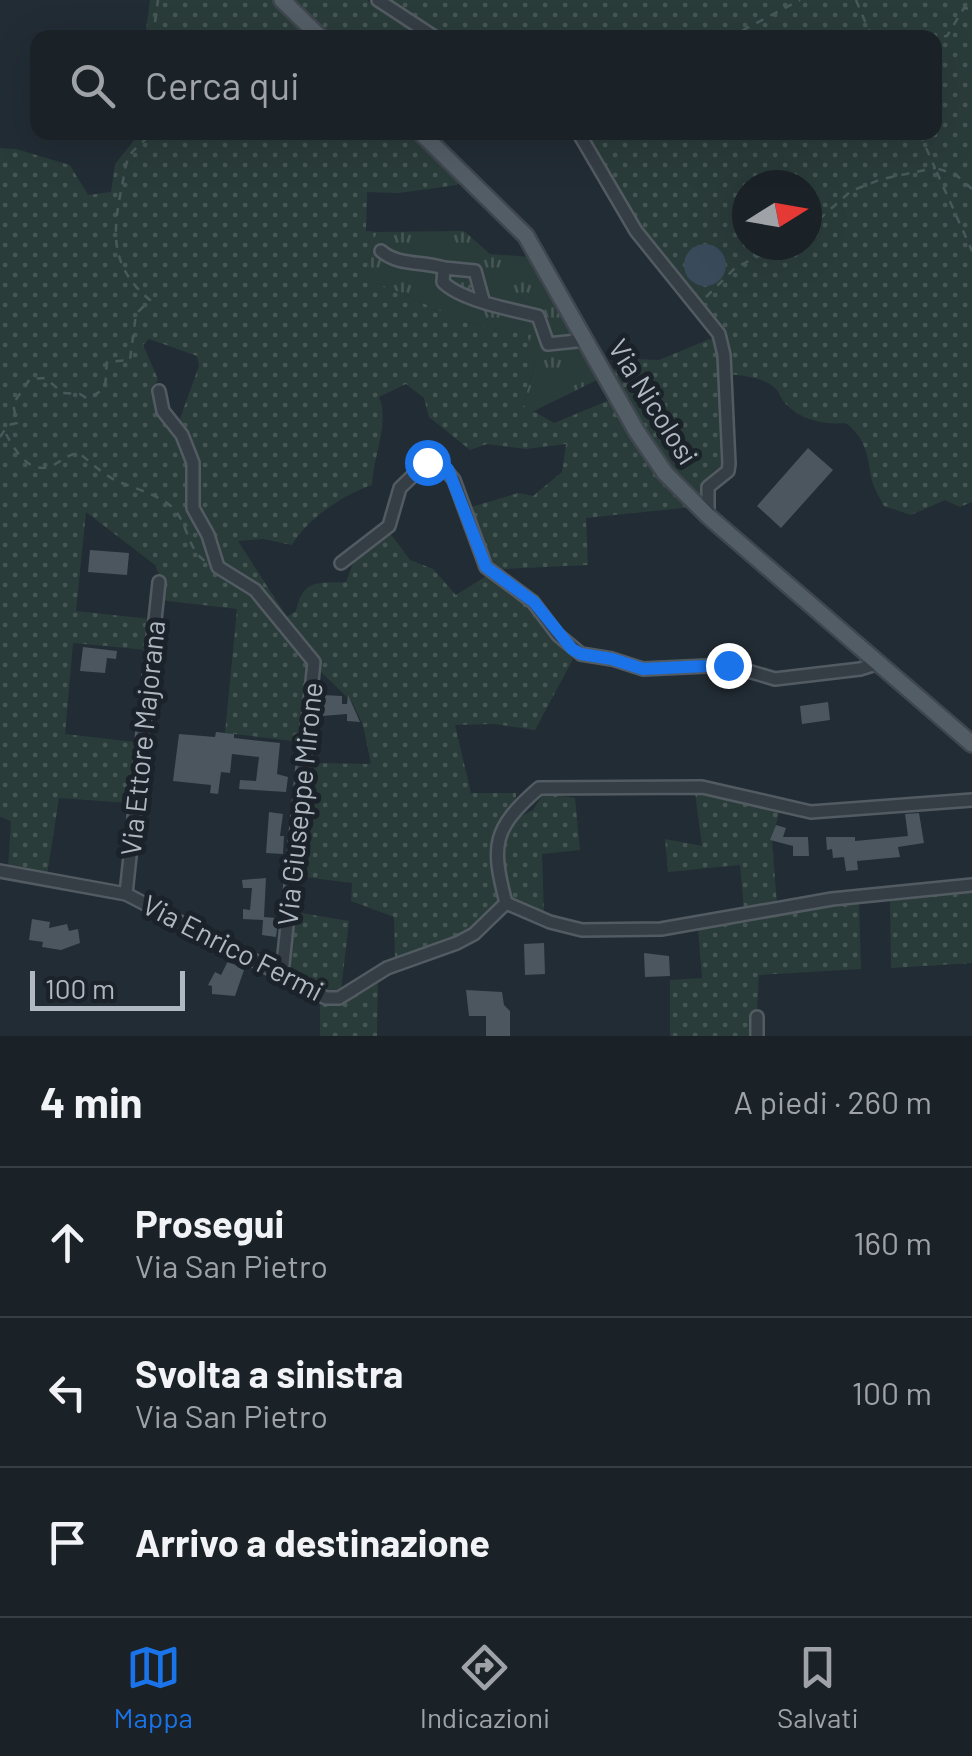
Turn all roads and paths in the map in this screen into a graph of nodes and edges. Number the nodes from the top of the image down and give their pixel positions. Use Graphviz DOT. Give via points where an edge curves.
graph roads {
  1 [pos="158,0"];
  2 [pos="282,0"];
  3 [pos="378,0"];
  4 [pos="800,0"];
  5 [pos="856,0"];
  6 [pos="972,9"];
  7 [pos="154,30"];
  8 [pos="314,30"];
  9 [pos="424,30"];
  10 [pos="743,30"];
  11 [pos="869,30"];
  12 [pos="942,37"];
  13 [pos="144,140"];
  14 [pos="428,140"];
  15 [pos="583,140"];
  16 [pos="923,140"];
  17 [pos="936,168"];
  18 [pos="972,189"];
  19 [pos="822,217"];
  20 [pos="972,250"];
  21 [pos="381,251"];
  22 [pos="751,260"];
  23 [pos="444,268"];
  24 [pos="484,300"];
  25 [pos="699,306"];
  26 [pos="586,340"];
  27 [pos="159,391"];
  28 [pos="4,432"];
  29 [pos="0,437"];
  30 [pos="708,516"];
  31 [pos="217,563"];
  32 [pos="342,563"];
  33 [pos="158,582"];
  34 [pos="880,662"];
  35 [pos="972,744"];
  36 [pos="972,800"];
  37 [pos="0,870"];
  38 [pos="972,884"];
  39 [pos="126,894"];
  40 [pos="506,904"];
  41 [pos="282,974"];
  42 [pos="757,1017"];
  43 [pos="757,1036"];
  1 -- 7 [label="path"];
  2 -- 8 [label="main road"];
  3 -- 9 [label="street"];
  4 -- 10 [label="path"];
  5 -- 11 [label="path"];
  6 -- 12 [label="path" via="964,8"];
  13 -- 28 [label="path" via="130,155 115,218 120,261 132,285 150,300 136,314 130,360 106,362 104,390 88,399 63,393 45,378 30,380 13,404 17,422"];
  14 -- 26 [label="main road, Via Nicolosi" via="526,236"];
  15 -- 25 [label="street" via="636,231"];
  16 -- 17 [label="path"];
  17 -- 18 [label="path"];
  17 -- 19 [label="path" via="851,191"];
  17 -- 20 [label="path"];
  21 -- 23 [label="street"];
  22 -- 25 [label="path"];
  23 -- 24 [label="street" via="443,282 452,292"];
  23 -- 24 [label="street" via="474,271"];
  24 -- 26 [label="street" via="538,316 548,344"];
  25 -- 30 [label="street" via="722,344 730,449 728,471 708,487"];
  26 -- 30 [label="main road, Via Nicolosi" via="650,453"];
  27 -- 31 [label="street" via="193,463 193,508"];
  28 -- 29 [label="path"];
  28 -- 31 [label="path" via="34,466 79,453 163,501 175,510 199,557"];
  30 -- 34 [label="main road, Via Nicolosi"];
  31 -- 41 [label="street, Via Giuseppe Mirone" via="264,600 314,662"];
  32 -- 34 [label="street" via="389,526 405,480 434,461 454,480 486,567 534,602 581,654 643,669 728,665 775,679"];
  33 -- 39 [label="street, Via Ettore Majorana"];
  34 -- 35 [label="main road, Via Nicolosi"];
  36 -- 40 [label="street" via="811,812 702,787 540,788 517,807 499,838 495,856"];
  37 -- 39 [label="street, Via Enrico Fermi"];
  38 -- 40 [label="street" via="832,899 661,929 582,930"];
  39 -- 41 [label="street, Via Enrico Fermi"];
  40 -- 41 [label="street, Via Enrico Fermi" via="474,934 387,968 339,998 326,998"];
  42 -- 43 [label="street"];
}
